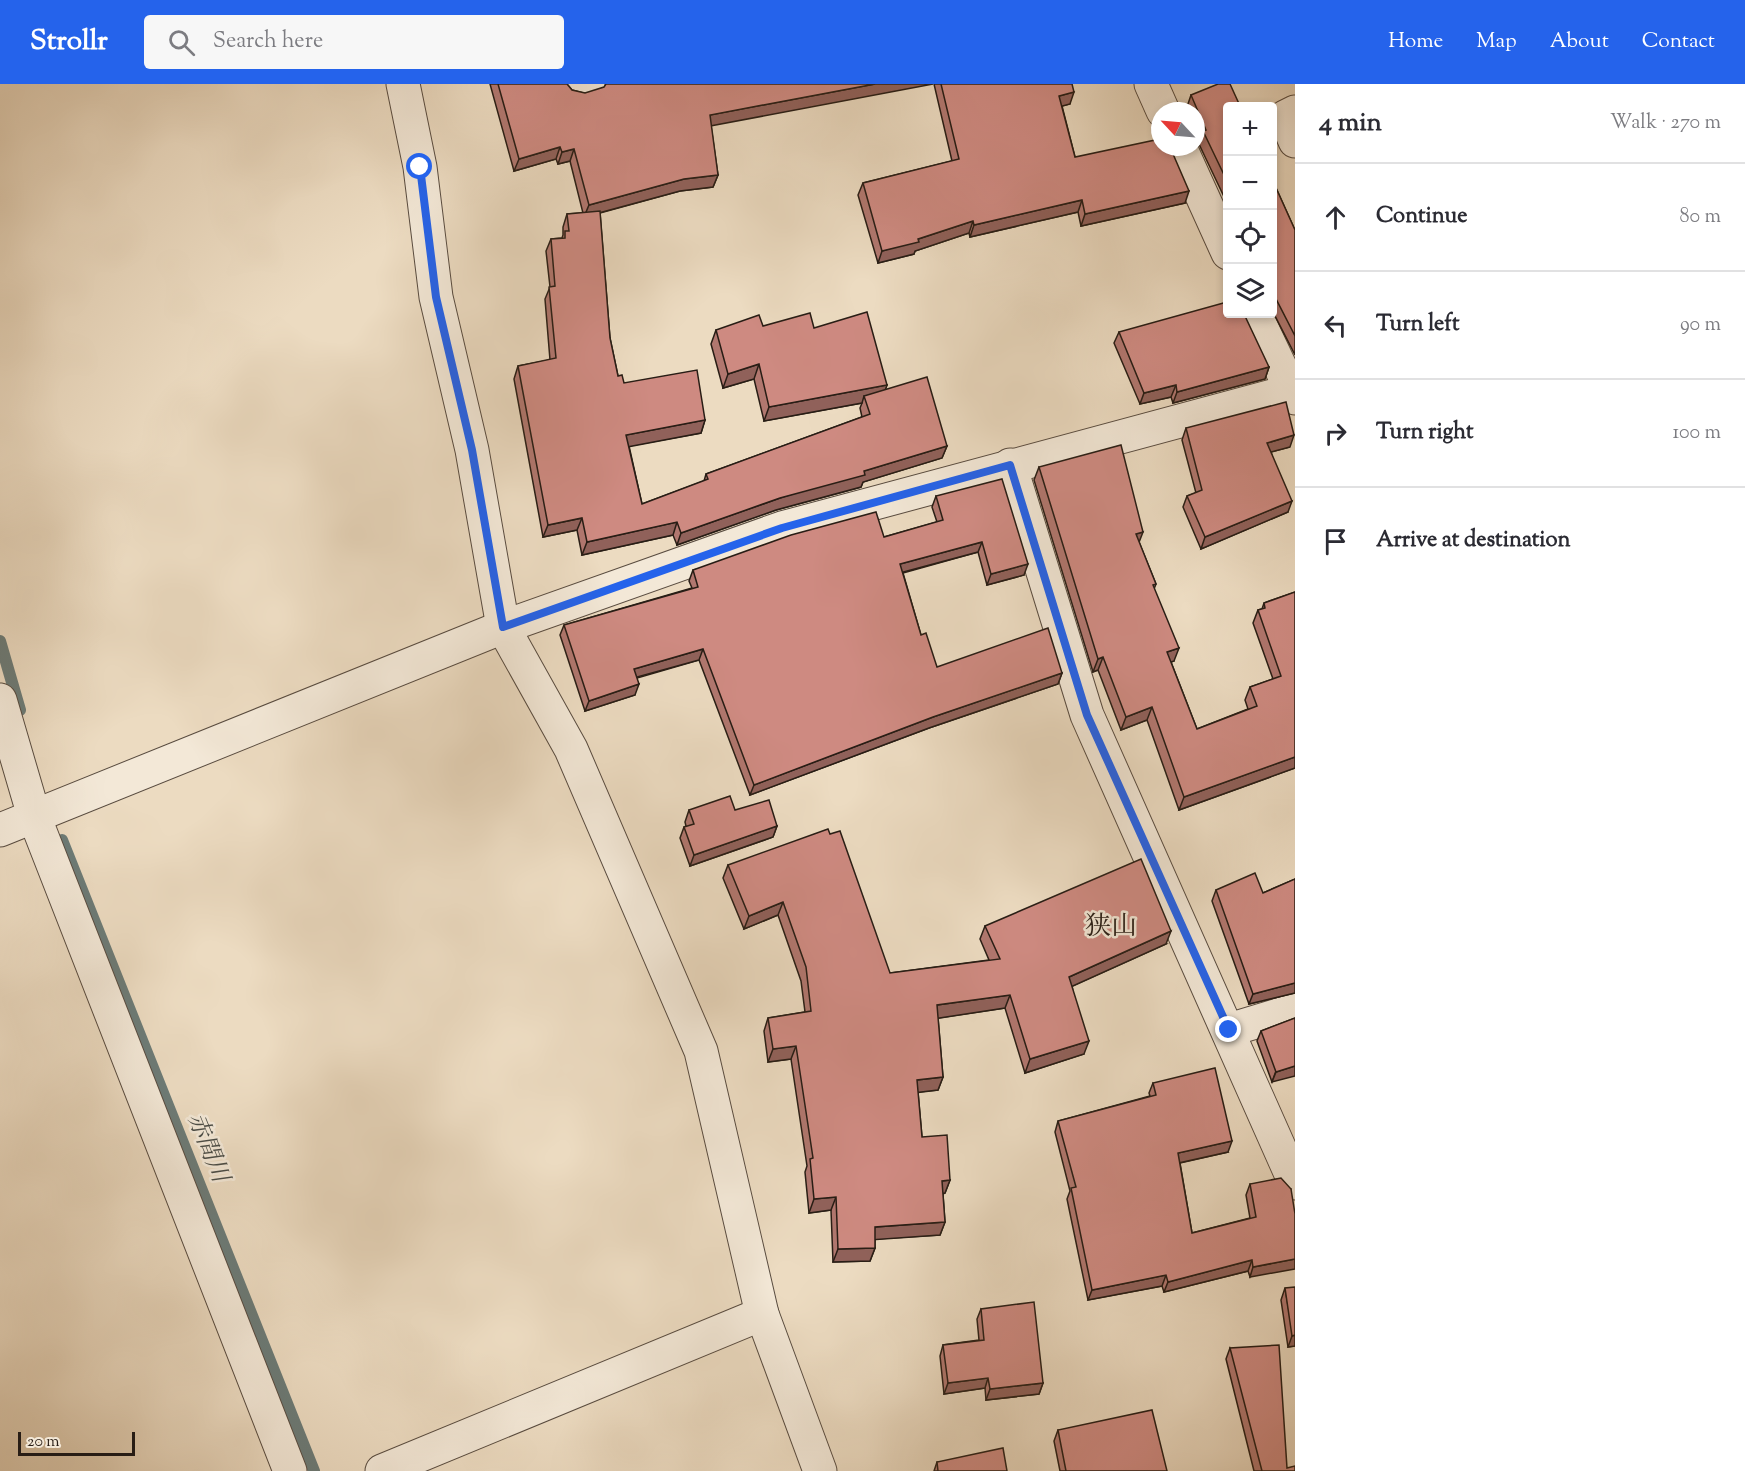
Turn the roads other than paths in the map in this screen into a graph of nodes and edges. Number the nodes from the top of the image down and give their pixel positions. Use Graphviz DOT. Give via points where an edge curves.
graph roads {
  1 [pos="403,84"];
  2 [pos="576,84"];
  3 [pos="588,84"];
  4 [pos="1151,84"];
  5 [pos="1159,102"];
  6 [pos="1295,112"];
  7 [pos="1295,141"];
  8 [pos="1183,156"];
  9 [pos="1223,244"];
  10 [pos="1257,318"];
  11 [pos="1293,393"];
  12 [pos="1010,465"];
  13 [pos="503,627"];
  14 [pos="0,700"];
  15 [pos="34,816"];
  16 [pos="0,830"];
  17 [pos="1295,1010"];
  18 [pos="1229,1030"];
  19 [pos="1295,1183"];
  20 [pos="762,1314"];
  21 [pos="290,1471"];
  22 [pos="382,1471"];
  23 [pos="820,1471"];
  1 -- 13 [label="street" via="420,167 436,297 472,450"];
  2 -- 3 [label="street"];
  4 -- 5 [label="street"];
  6 -- 7 [label="street" via="1285,117"];
  8 -- 9 [label="street"];
  10 -- 11 [label="street"];
  11 -- 12 [label="street"];
  12 -- 13 [label="street" via="782,528"];
  12 -- 18 [label="street" via="1087,715"];
  13 -- 15 [label="street"];
  13 -- 20 [label="street" via="572,749 701,1051"];
  14 -- 15 [label="street"];
  15 -- 16 [label="street"];
  15 -- 21 [label="street"];
  17 -- 18 [label="street"];
  18 -- 19 [label="street"];
  20 -- 22 [label="street"];
  20 -- 23 [label="street"];
}
